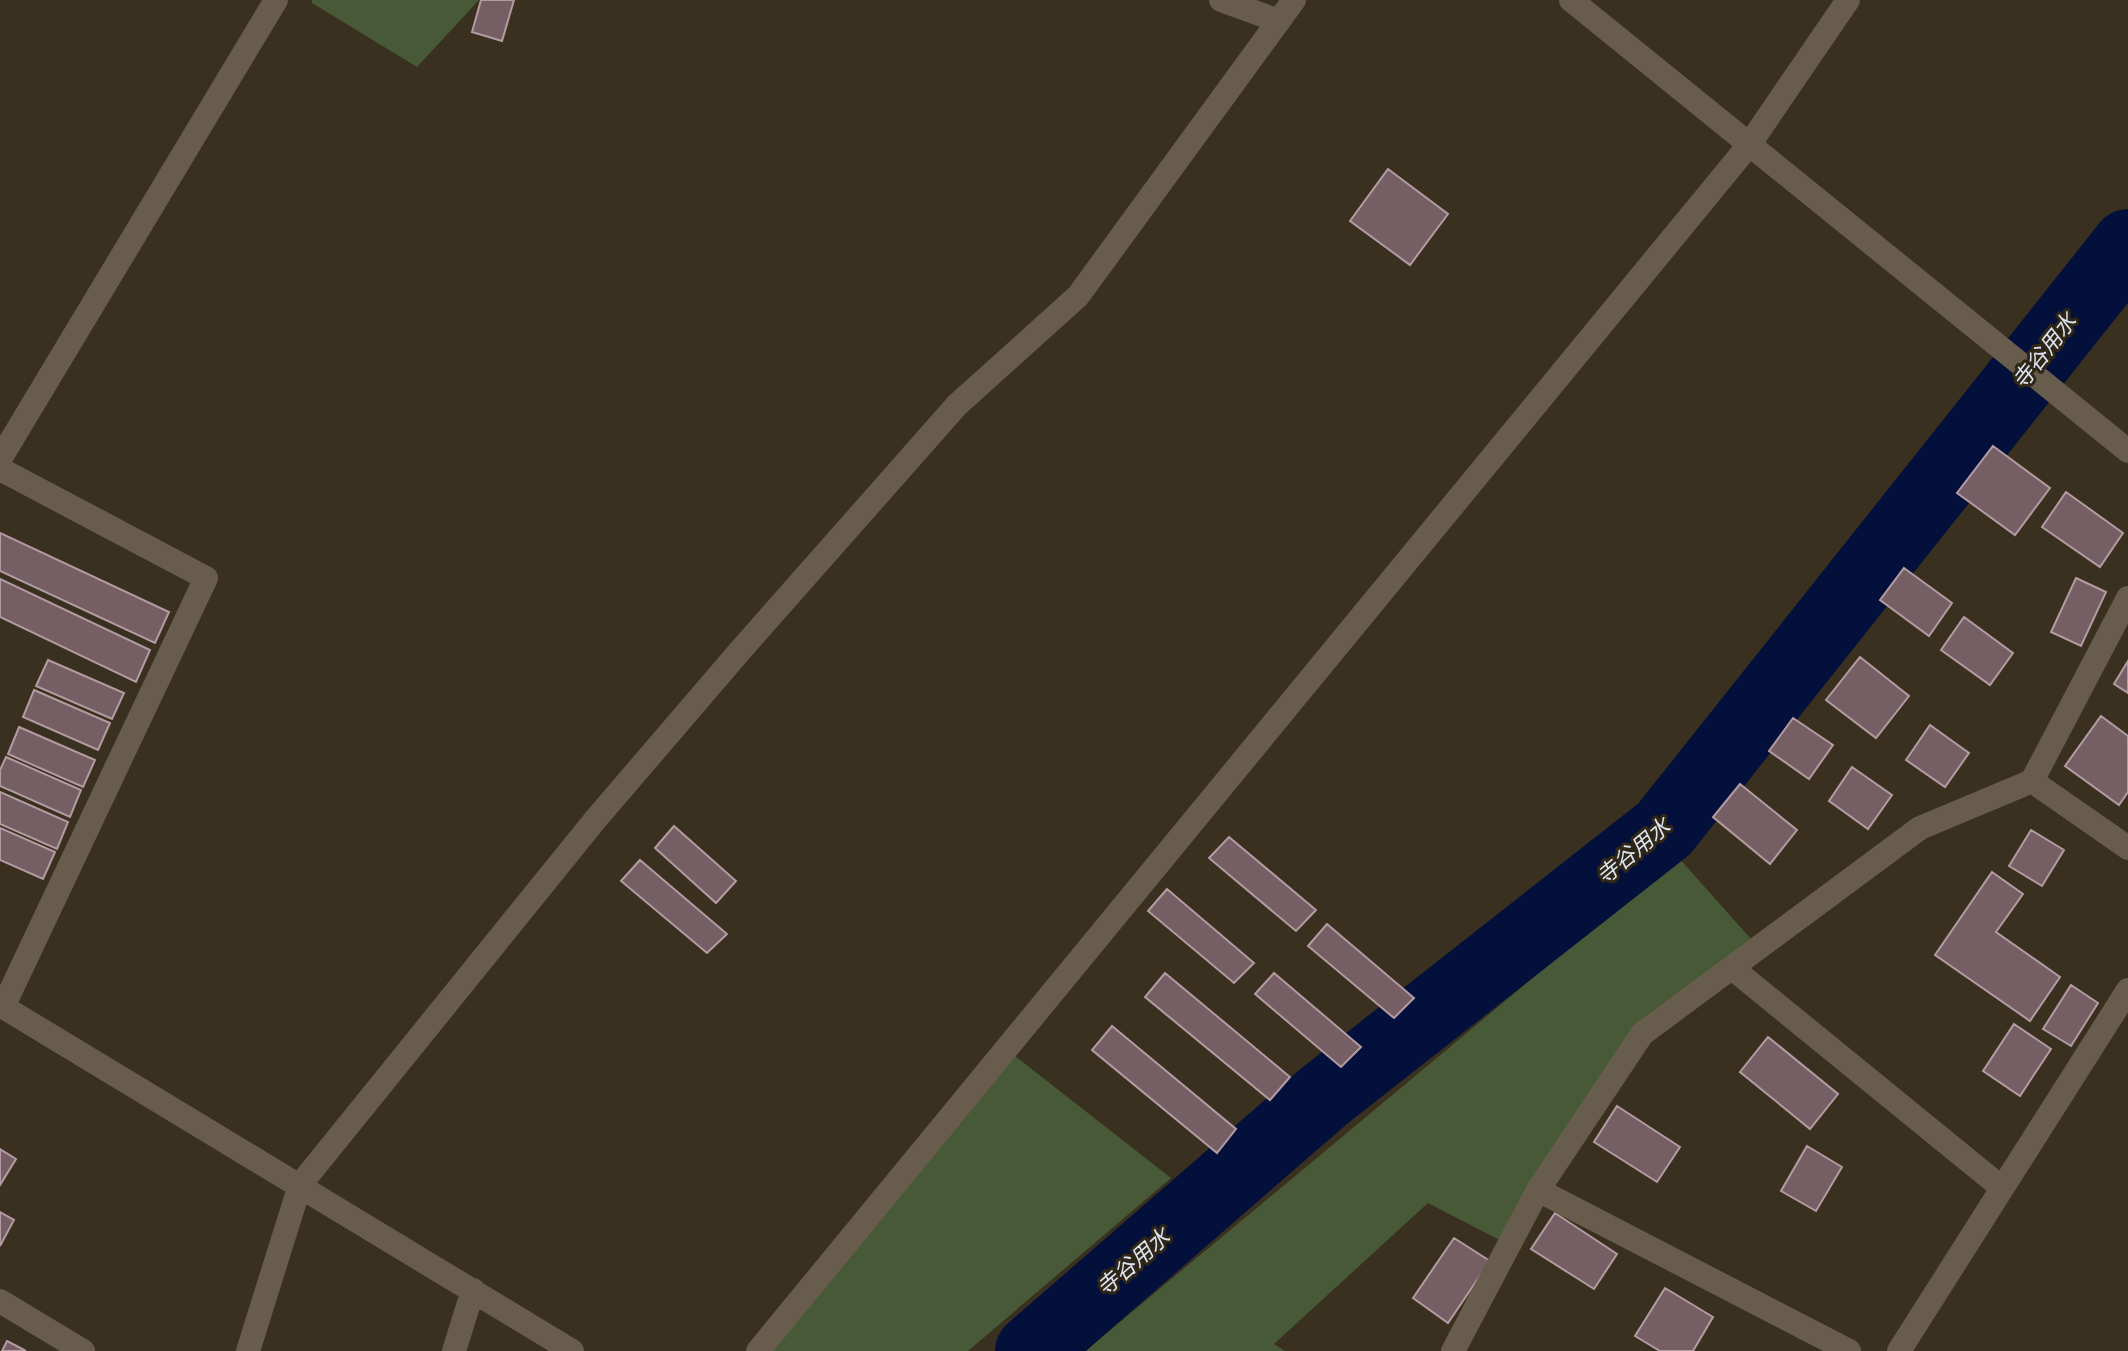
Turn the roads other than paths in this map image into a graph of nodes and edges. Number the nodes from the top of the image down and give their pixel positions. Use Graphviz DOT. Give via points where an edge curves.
graph roads {
  1 [pos="276,0"];
  2 [pos="1221,0"];
  3 [pos="1294,0"];
  4 [pos="1571,0"];
  5 [pos="1848,0"];
  6 [pos="1279,21"];
  7 [pos="1749,145"];
  8 [pos="2128,451"];
  9 [pos="0,459"];
  10 [pos="0,469"];
  11 [pos="2128,598"];
  12 [pos="2032,781"];
  13 [pos="2128,848"];
  14 [pos="1732,968"];
  15 [pos="2128,990"];
  16 [pos="2,1006"];
  17 [pos="300,1185"];
  18 [pos="2002,1188"];
  19 [pos="1538,1190"];
  20 [pos="473,1290"];
  21 [pos="0,1301"];
  22 [pos="83,1351"];
  23 [pos="248,1351"];
  24 [pos="454,1351"];
  25 [pos="572,1351"];
  26 [pos="758,1351"];
  27 [pos="1453,1351"];
  28 [pos="1849,1351"];
  29 [pos="1899,1351"];
  1 -- 9 [label="street"];
  2 -- 6 [label="street"];
  3 -- 6 [label="street"];
  4 -- 7 [label="street"];
  5 -- 7 [label="street"];
  6 -- 17 [label="street" via="1078,296 957,405 739,652 595,820"];
  7 -- 8 [label="street"];
  7 -- 26 [label="street"];
  10 -- 16 [label="street" via="206,578"];
  11 -- 12 [label="street"];
  12 -- 13 [label="street"];
  12 -- 14 [label="street" via="1920,828"];
  14 -- 18 [label="street"];
  14 -- 19 [label="street" via="1642,1034"];
  15 -- 18 [label="street"];
  16 -- 17 [label="street"];
  17 -- 20 [label="street"];
  17 -- 23 [label="street"];
  18 -- 29 [label="street"];
  19 -- 27 [label="street"];
  19 -- 28 [label="street"];
  20 -- 24 [label="street"];
  20 -- 25 [label="street"];
  21 -- 22 [label="street"];
}
